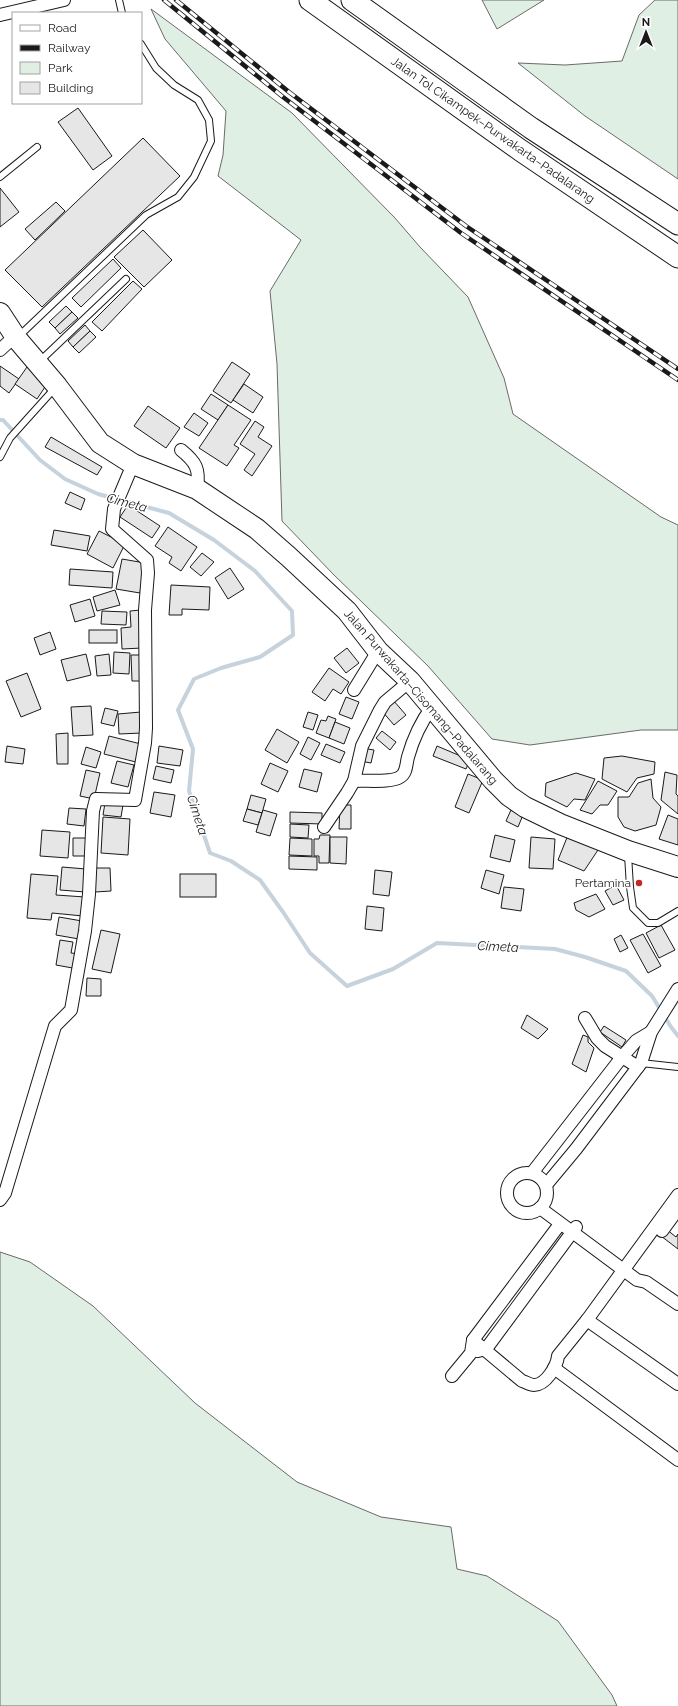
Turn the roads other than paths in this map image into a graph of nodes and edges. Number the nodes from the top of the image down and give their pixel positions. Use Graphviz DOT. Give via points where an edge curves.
graph roads {
  1 [pos="64,0"];
  2 [pos="119,0"];
  3 [pos="310,0"];
  4 [pos="352,0"];
  5 [pos="12,12"];
  6 [pos="13,12"];
  7 [pos="122,12"];
  8 [pos="0,15"];
  9 [pos="142,46"];
  10 [pos="37,148"];
  11 [pos="0,177"];
  12 [pos="678,224"];
  13 [pos="678,257"];
  14 [pos="126,279"];
  15 [pos="0,313"];
  16 [pos="16,337"];
  17 [pos="0,350"];
  18 [pos="37,364"];
  19 [pos="57,386"];
  20 [pos="181,450"];
  21 [pos="0,457"];
  22 [pos="133,464"];
  23 [pos="197,489"];
  24 [pos="378,651"];
  25 [pos="410,681"];
  26 [pos="354,690"];
  27 [pos="432,707"];
  28 [pos="354,780"];
  29 [pos="324,827"];
  30 [pos="628,851"];
  31 [pos="678,867"];
  32 [pos="678,911"];
  33 [pos="678,989"];
  34 [pos="585,1018"];
  35 [pos="651,1032"];
  36 [pos="622,1057"];
  37 [pos="639,1065"];
  38 [pos="678,1067"];
  39 [pos="532,1173"];
  40 [pos="546,1185"];
  41 [pos="678,1195"];
  42 [pos="0,1200"];
  43 [pos="542,1206"];
  44 [pos="674,1214"];
  45 [pos="560,1224"];
  46 [pos="574,1230"];
  47 [pos="629,1269"];
  48 [pos="678,1304"];
  49 [pos="590,1322"];
  50 [pos="473,1340"];
  51 [pos="486,1349"];
  52 [pos="471,1353"];
  53 [pos="556,1365"];
  54 [pos="452,1376"];
  55 [pos="678,1384"];
  56 [pos="678,1460"];
  1 -- 6 [label="street"];
  2 -- 7 [label="lane"];
  3 -- 13 [label="highway, Jalan Tol Cikampek–Purwakarta–Padalarang" via="520,150"];
  4 -- 12 [label="highway, Jalan Tol Cikampek–Purwakarta–Padalarang" via="531,128"];
  5 -- 8 [label="street"];
  9 -- 16 [label="lane" via="156,68 174,86 198,100 209,120 211,141 194,177 178,196 146,215"];
  10 -- 11 [label="lane"];
  14 -- 18 [label="lane"];
  15 -- 16 [label="highway, Jalan Purwakarta–Cisomang–Padalarang"];
  16 -- 17 [label="street"];
  16 -- 18 [label="highway, Jalan Purwakarta–Cisomang–Padalarang"];
  18 -- 19 [label="highway, Jalan Purwakarta–Cisomang–Padalarang"];
  19 -- 21 [label="lane" via="10,438"];
  19 -- 22 [label="highway, Jalan Purwakarta–Cisomang–Padalarang" via="100,444"];
  20 -- 23 [label="street" via="193,460 196,467"];
  22 -- 23 [label="highway, Jalan Purwakarta–Cisomang–Padalarang"];
  22 -- 42 [label="street" via="114,509 112,529 147,560 145,743 134,800 96,799 85,931 71,1010 55,1026 5,1193"];
  23 -- 24 [label="highway, Jalan Purwakarta–Cisomang–Padalarang" via="257,530 289,557 347,611"];
  24 -- 25 [label="highway, Jalan Purwakarta–Cisomang–Padalarang"];
  24 -- 26 [label="street"];
  25 -- 27 [label="highway, Jalan Purwakarta–Cisomang–Padalarang"];
  25 -- 28 [label="street" via="385,702 380,710 362,746"];
  27 -- 28 [label="street" via="422,720 402,776 389,780"];
  27 -- 30 [label="highway, Jalan Purwakarta–Cisomang–Padalarang" via="509,796 560,824"];
  28 -- 29 [label="street"];
  30 -- 31 [label="highway, Jalan Purwakarta–Cisomang–Padalarang"];
  30 -- 32 [label="lane" via="633,908 648,923 658,923"];
  33 -- 35 [label="street"];
  34 -- 36 [label="street" via="600,1042"];
  35 -- 36 [label="street" via="636,1041"];
  35 -- 37 [label="street"];
  36 -- 37 [label="street"];
  36 -- 39 [label="street"];
  37 -- 38 [label="lane"];
  37 -- 40 [label="street"];
  39 -- 40 [label="street"];
  39 -- 43 [label="street" via="525,1172 513,1177 506,1188 508,1201 516,1210 528,1213"];
  40 -- 43 [label="street" via="547,1198"];
  41 -- 44 [label="street"];
  43 -- 45 [label="street"];
  43 -- 46 [label="street"];
  44 -- 47 [label="street"];
  45 -- 46 [label="street"];
  45 -- 50 [label="street"];
  46 -- 47 [label="street"];
  46 -- 51 [label="street"];
  47 -- 48 [label="street" via="637,1280 646,1282"];
  47 -- 49 [label="street"];
  49 -- 53 [label="street" via="558,1356"];
  49 -- 55 [label="street"];
  50 -- 51 [label="street"];
  50 -- 52 [label="street"];
  51 -- 52 [label="street"];
  51 -- 53 [label="street" via="531,1385 543,1382"];
  52 -- 54 [label="street"];
  53 -- 56 [label="street"];
}
